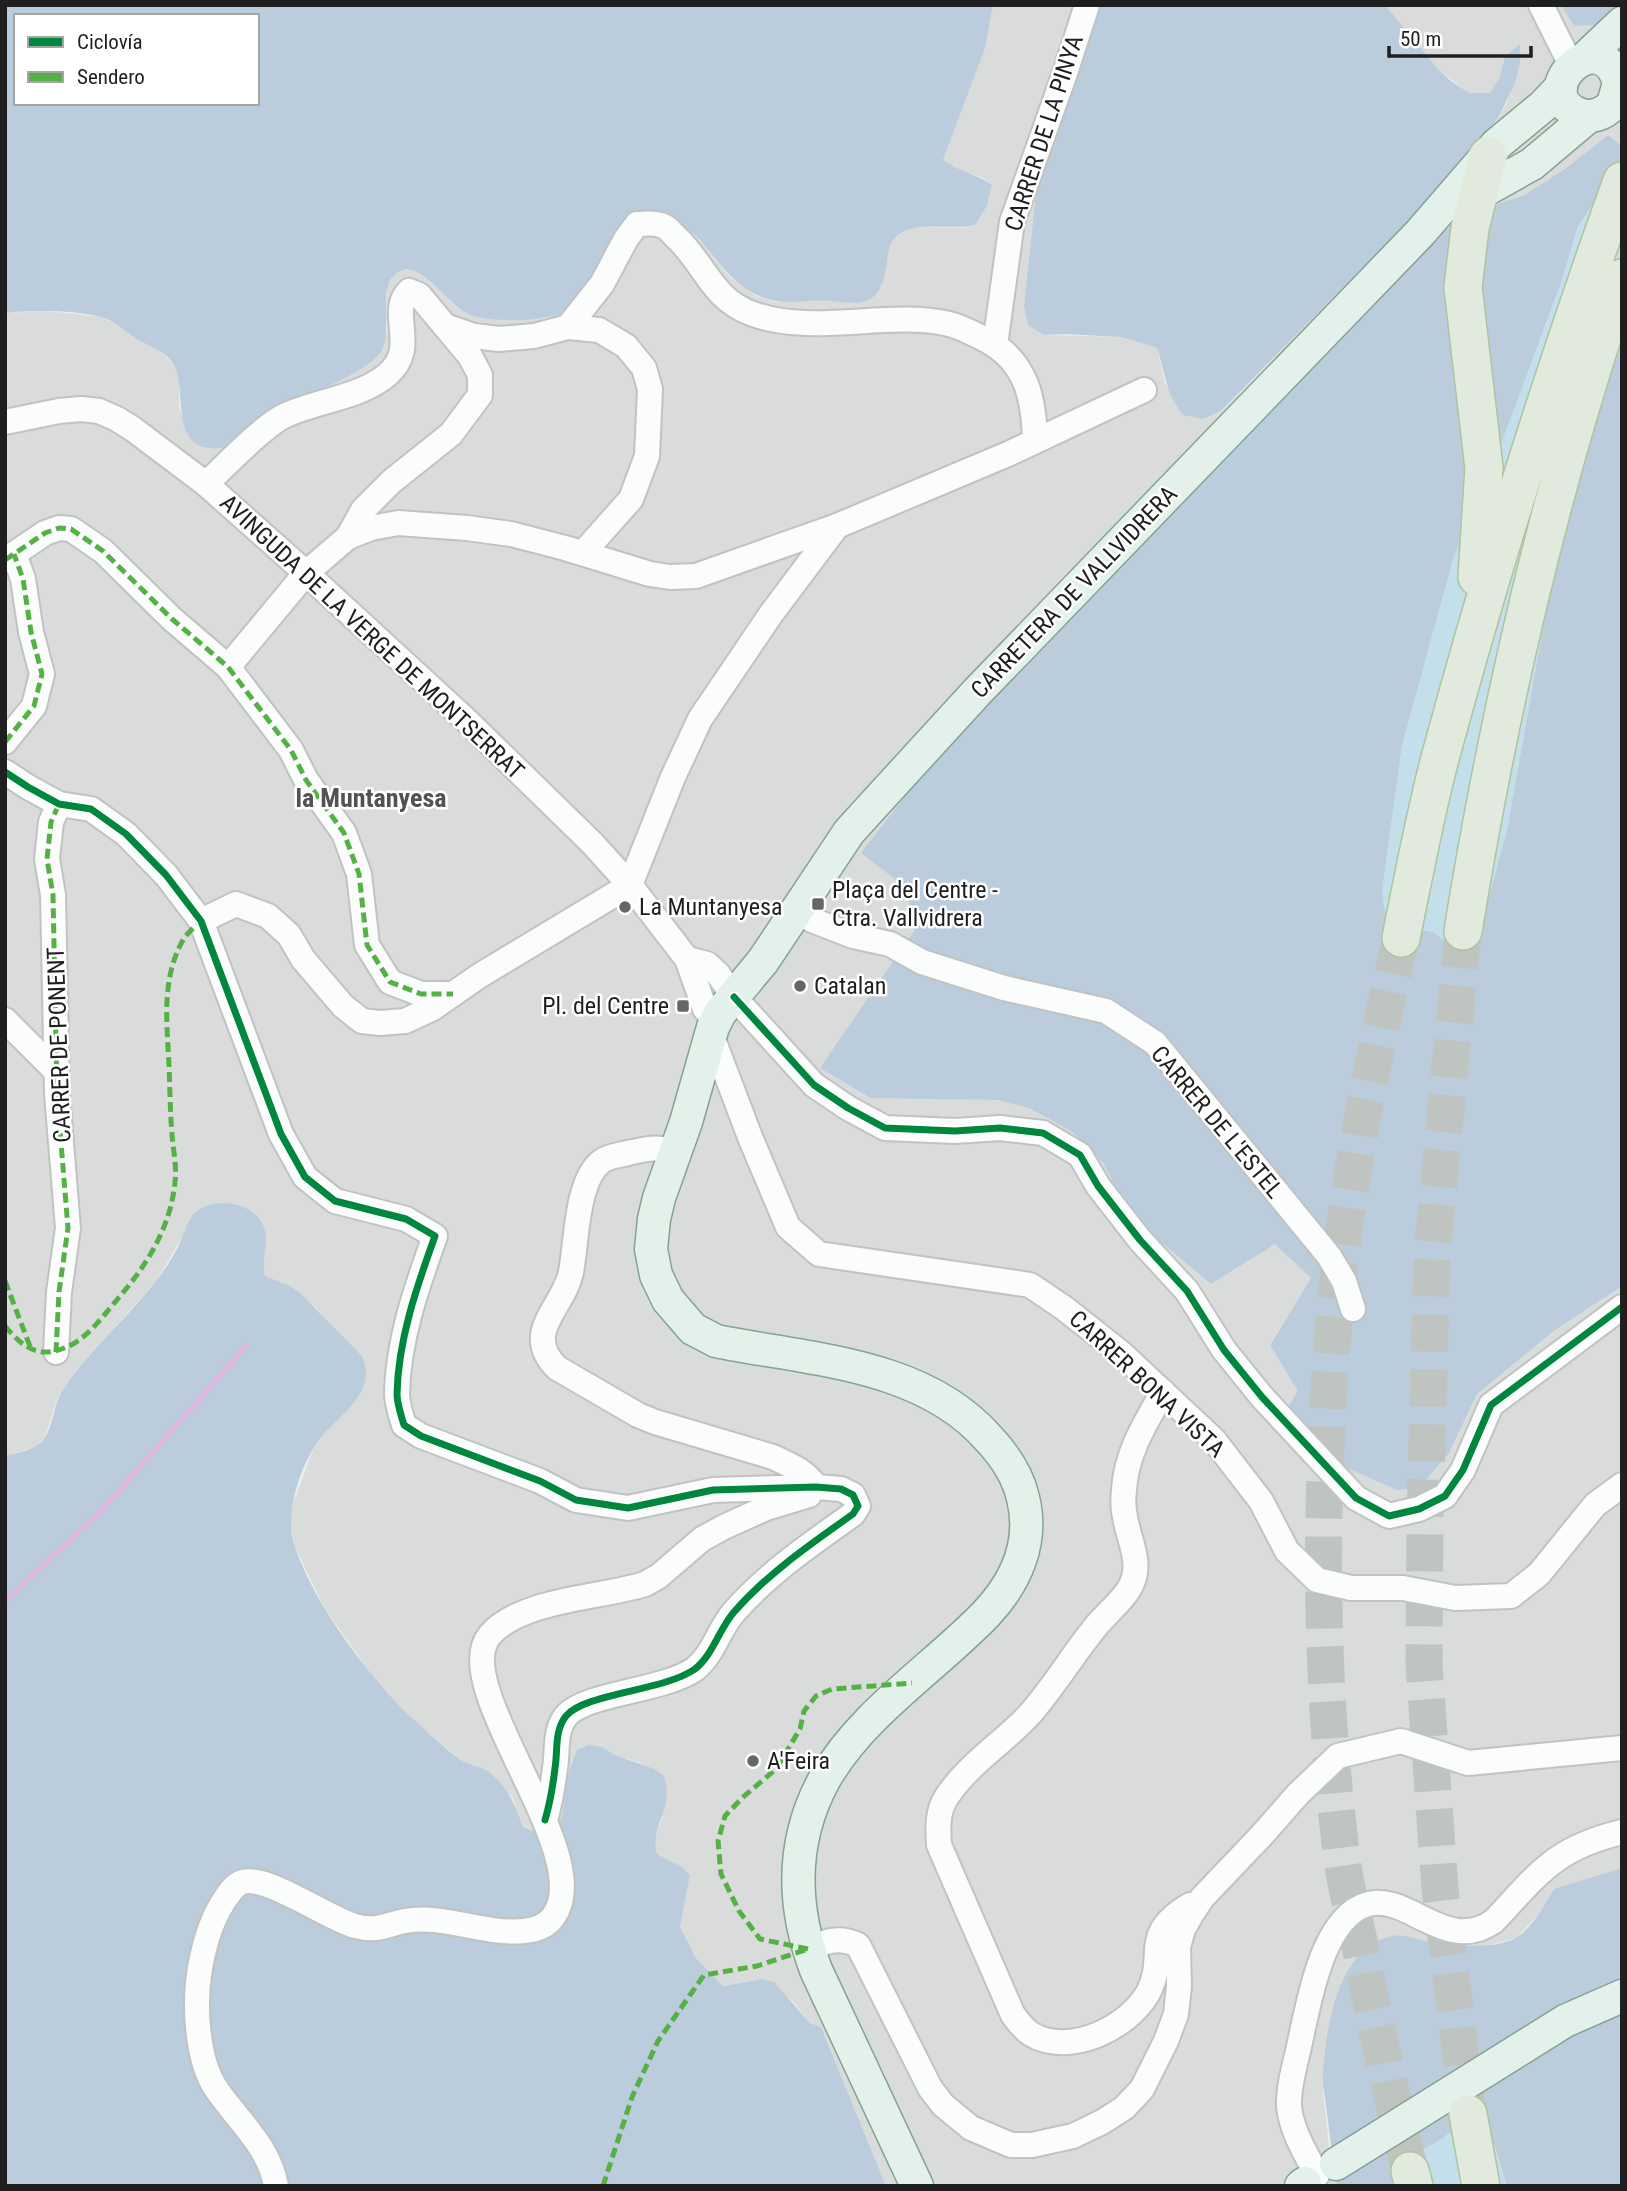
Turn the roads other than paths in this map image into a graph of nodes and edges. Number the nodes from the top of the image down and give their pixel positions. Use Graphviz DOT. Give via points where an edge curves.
graph roads {
  1 [pos="1087,5"];
  2 [pos="1541,5"];
  3 [pos="1622,23"];
  4 [pos="1572,70"];
  5 [pos="1613,97"];
  6 [pos="1488,156"];
  7 [pos="1618,191"];
  8 [pos="1479,192"];
  9 [pos="1420,233"];
  10 [pos="1622,278"];
  11 [pos="1622,293"];
  12 [pos="448,327"];
  13 [pos="568,327"];
  14 [pos="995,345"];
  15 [pos="1599,345"];
  16 [pos="1144,390"];
  17 [pos="5,422"];
  18 [pos="1035,441"];
  19 [pos="206,484"];
  20 [pos="837,526"];
  21 [pos="348,537"];
  22 [pos="583,553"];
  23 [pos="10,557"];
  24 [pos="306,573"];
  25 [pos="228,667"];
  26 [pos="1463,675"];
  27 [pos="5,742"];
  28 [pos="5,772"];
  29 [pos="59,804"];
  30 [pos="630,885"];
  31 [pos="797,909"];
  32 [pos="201,921"];
  33 [pos="1463,931"];
  34 [pos="1401,938"];
  35 [pos="453,994"];
  36 [pos="720,1017"];
  37 [pos="5,1020"];
  38 [pos="56,1072"];
  39 [pos="675,1151"];
  40 [pos="1622,1307"];
  41 [pos="1353,1309"];
  42 [pos="56,1352"];
  43 [pos="1163,1392"];
  44 [pos="1622,1485"];
  45 [pos="816,1487"];
  46 [pos="1622,1748"];
  47 [pos="545,1820"];
  48 [pos="1622,1832"];
  49 [pos="1594,1839"];
  50 [pos="1622,1840"];
  51 [pos="1202,1898"];
  52 [pos="808,1949"];
  53 [pos="1622,1996"];
  54 [pos="1468,2114"];
  55 [pos="1315,2177"];
  56 [pos="275,2186"];
  57 [pos="917,2186"];
  58 [pos="1481,2186"];
  1 -- 14 [label="street, CARRER DE LA PINYA" via="1012,222"];
  2 -- 4 [label="street"];
  3 -- 4 [label="main road"];
  4 -- 5 [label="main road" via="1598,58 1606,63 1614,70"];
  4 -- 5 [label="main road" via="1561,96 1577,113"];
  4 -- 6 [label="main road" via="1543,106"];
  5 -- 8 [label="main road" via="1552,150"];
  6 -- 8 [label="highway"];
  6 -- 9 [label="main road"];
  7 -- 26 [label="highway" via="1553,380"];
  8 -- 9 [label="main road"];
  8 -- 26 [label="highway" via="1463,287 1484,468 1479,555"];
  9 -- 31 [label="main road, CARRETERA DE VALLVIDRERA" via="977,692 849,832"];
  10 -- 15 [label="highway"];
  11 -- 15 [label="highway"];
  12 -- 13 [label="street" via="499,339"];
  12 -- 19 [label="street" via="419,295 409,291 400,307 400,359 387,374 347,395 279,418"];
  12 -- 21 [label="street" via="480,375 480,395 451,434 363,510"];
  13 -- 14 [label="street" via="602,284 637,224 652,224 664,226 685,247 715,289 753,314 833,323 927,320 952,324"];
  13 -- 22 [label="street" via="599,330 626,346 644,368 650,389 648,456 631,499"];
  14 -- 18 [label="street" via="1024,377 1034,409"];
  15 -- 33 [label="highway" via="1560,477 1512,671"];
  16 -- 18 [label="street"];
  17 -- 19 [label="street, AVINGUDA DE LA VERGE DE MONTSERRAT" via="59,411 99,411 133,429"];
  18 -- 20 [label="street"];
  19 -- 24 [label="street, AVINGUDA DE LA VERGE DE MONTSERRAT"];
  20 -- 22 [label="street" via="696,576 650,573"];
  20 -- 30 [label="street" via="700,719"];
  21 -- 22 [label="street" via="384,525 424,524 511,534"];
  21 -- 24 [label="street"];
  23 -- 25 [label="street" via="45,533 71,529 103,551"];
  23 -- 27 [label="street" via="23,579 42,674 34,706"];
  24 -- 25 [label="street"];
  24 -- 30 [label="street, AVINGUDA DE LA VERGE DE MONTSERRAT" via="549,800"];
  25 -- 35 [label="street" via="291,750 306,780 344,833 359,874 368,945 390,982 421,994"];
  26 -- 34 [label="highway" via="1438,765"];
  28 -- 29 [label="street"];
  29 -- 32 [label="street" via="91,809 126,834 166,875"];
  29 -- 38 [label="street, CARRER DE PONENT" via="51,822 47,859 53,895"];
  30 -- 35 [label="street"];
  30 -- 36 [label="street, AVINGUDA DE LA VERGE DE MONTSERRAT" via="687,960 705,1009"];
  31 -- 36 [label="main road, CARRETERA DE VALLVIDRERA"];
  31 -- 41 [label="street, CARRER DE L'ESTEL" via="853,936 890,944 922,962 1004,988 1106,1011 1155,1044 1329,1256"];
  32 -- 35 [label="street" via="236,904 268,916 289,935 343,1006 362,1021 405,1021"];
  32 -- 45 [label="street" via="281,1134 305,1177 335,1201 406,1219 435,1236 409,1318 400,1365 396,1396 404,1425 576,1500 628,1508 713,1490"];
  36 -- 39 [label="main road"];
  36 -- 40 [label="street" via="848,1108 885,1128 1000,1128 1044,1133 1080,1155 1140,1240 1188,1291 1224,1350 1262,1397 1356,1498 1389,1516 1445,1496 1463,1469 1491,1405"];
  36 -- 43 [label="street, CARRER BONA VISTA" via="750,1137 788,1227 819,1254 1030,1285 1112,1346"];
  37 -- 38 [label="street"];
  38 -- 42 [label="street, CARRER DE PONENT" via="68,1228"];
  39 -- 45 [label="street" via="643,1149 604,1159 593,1170 585,1185 570,1275 545,1325 542,1338 548,1359 638,1415 773,1457 794,1466"];
  39 -- 52 [label="main road" via="654,1219 651,1249 661,1289 685,1321 716,1341 896,1377 935,1394 964,1414 998,1448 1026,1509 1022,1556 1001,1596 843,1751 818,1793 806,1826 797,1882"];
  43 -- 44 [label="street, CARRER BONA VISTA" via="1214,1440 1261,1501 1287,1551 1317,1580 1334,1585 1403,1588 1455,1598 1511,1596 1539,1574 1595,1505"];
  43 -- 51 [label="street" via="1128,1463 1124,1516 1136,1571 1129,1589 1029,1714 945,1799 939,1815 939,1844 1013,2015 1031,2034 1052,2041 1073,2043 1096,2036 1134,2011 1148,1992 1158,1936 1179,1912"];
  45 -- 47 [label="street" via="841,1489 853,1495 858,1506 768,1578 734,1612 694,1669 567,1714 557,1736"];
  45 -- 47 [label="street" via="807,1497 745,1516 702,1539 645,1584 541,1607 488,1636 482,1673"];
  46 -- 51 [label="street" via="1468,1763 1401,1741 1338,1756"];
  47 -- 56 [label="street" via="563,1877 562,1901 552,1919 538,1929 505,1931 431,1920 369,1928 333,1918 260,1880 240,1882 230,1892 209,1931 202,1956 197,1985 199,2027 215,2088 268,2159"];
  48 -- 49 [label="street"];
  49 -- 50 [label="street"];
  49 -- 55 [label="street" via="1561,1854 1485,1927 1471,1931 1441,1927 1377,1902 1346,1917 1322,1956 1289,2105"];
  51 -- 52 [label="street" via="1178,1947 1176,2014 1142,2089 1102,2122 1073,2136 1032,2145 990,2137 943,2105 920,2071 858,1945 830,1939"];
  52 -- 57 [label="main road"];
  53 -- 55 [label="main road" via="1565,2021"];
  54 -- 58 [label="highway"];
}
